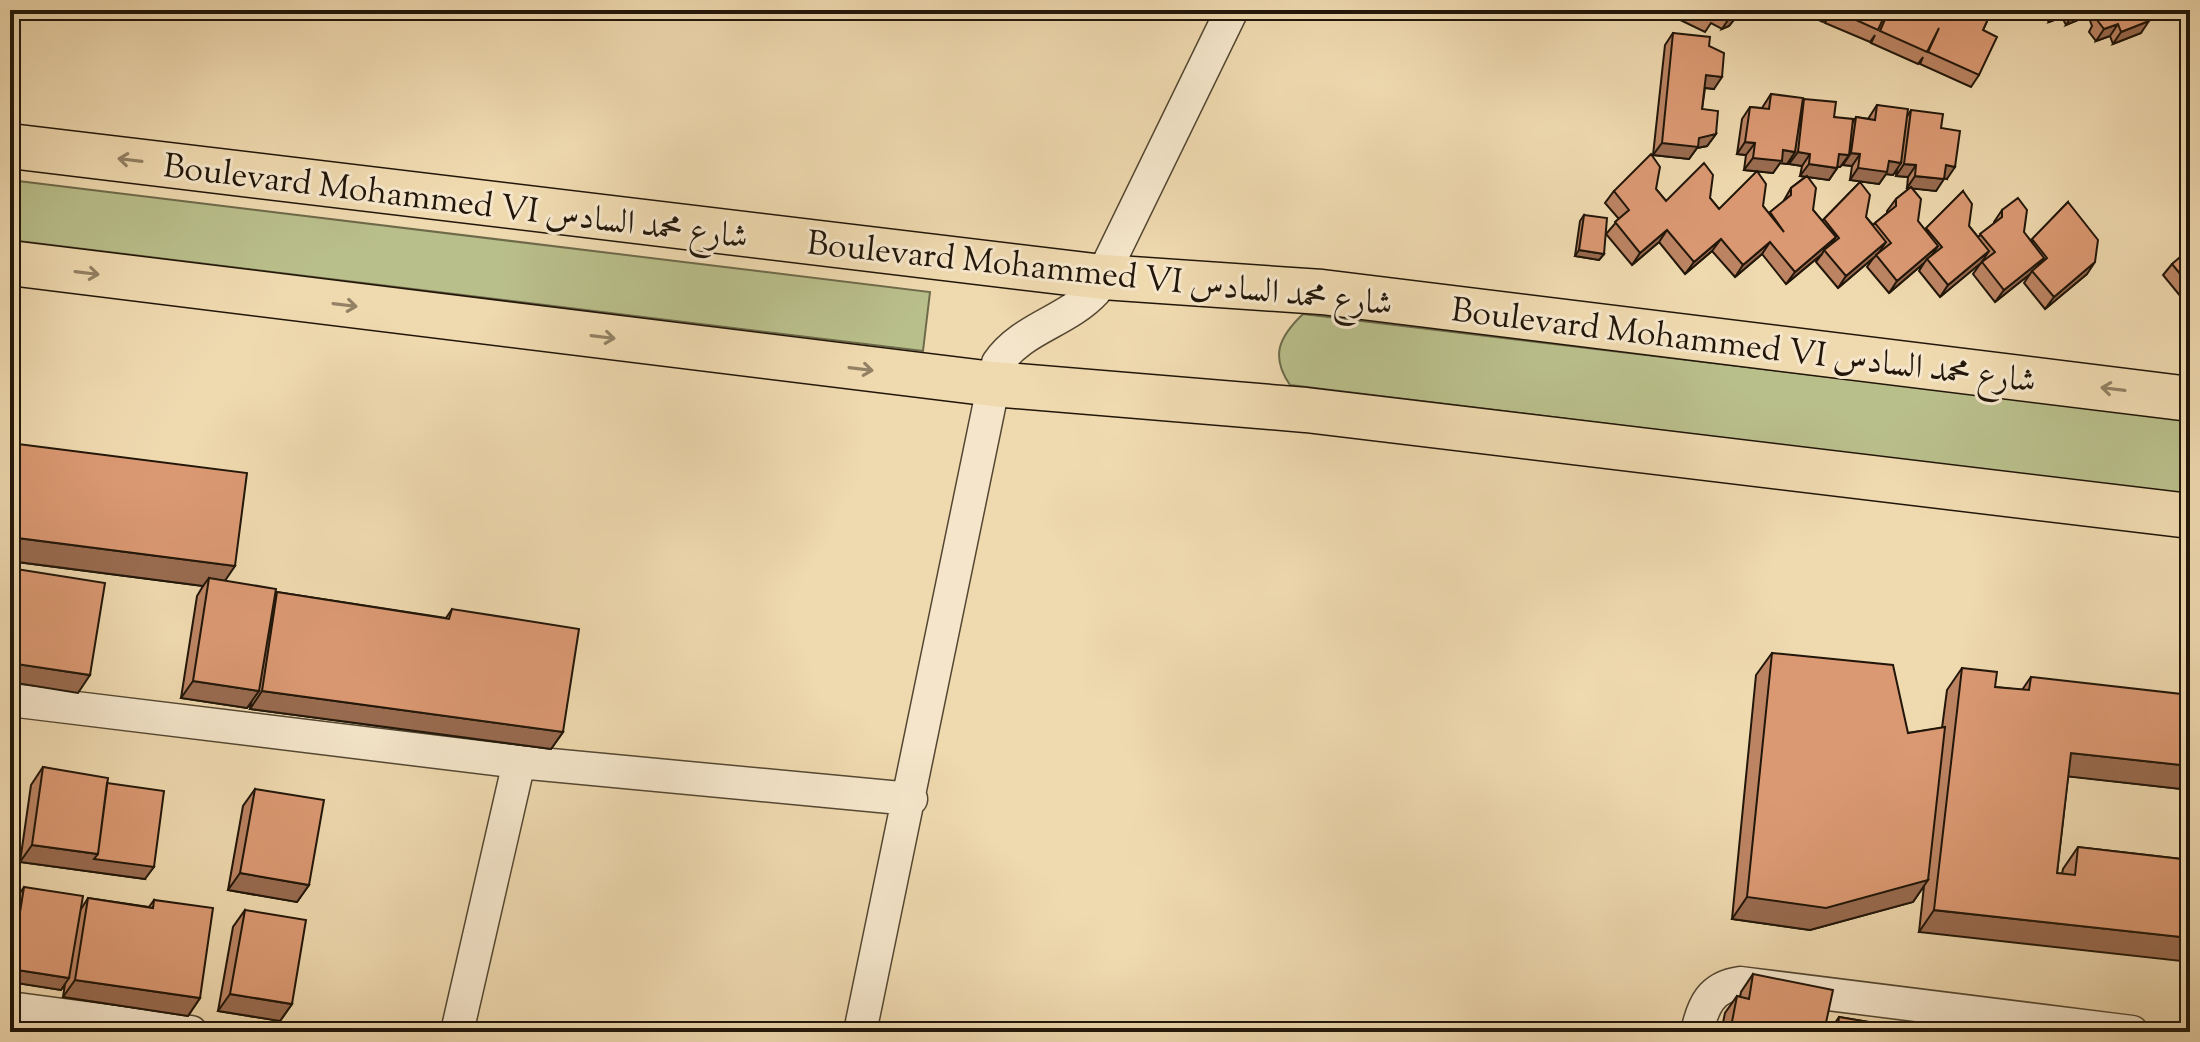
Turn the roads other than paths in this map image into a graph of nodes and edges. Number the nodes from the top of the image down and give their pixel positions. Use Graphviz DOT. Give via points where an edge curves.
graph roads {
  1 [pos="1232,10"];
  2 [pos="10,146"];
  3 [pos="10,263"];
  4 [pos="1103,277"];
  5 [pos="993,384"];
  6 [pos="2190,399"];
  7 [pos="2190,516"];
  8 [pos="10,700"];
  9 [pos="519,762"];
  10 [pos="911,799"];
  11 [pos="10,1008"];
  12 [pos="132,1028"];
  13 [pos="191,1032"];
  14 [pos="457,1032"];
  15 [pos="860,1032"];
  16 [pos="1697,1032"];
  17 [pos="2132,1032"];
  1 -- 4 [label="street"];
  4 -- 2 [label="main road, Boulevard Mohammed VI شارع محمد السادس, one-way"];
  3 -- 5 [label="main road, one-way"];
  4 -- 5 [label="street" via="1084,303 1011,346 998,363"];
  6 -- 4 [label="main road, Boulevard Mohammed VI شارع محمد السادس, one-way" via="1322,292"];
  5 -- 7 [label="main road" via="1306,410"];
  5 -- 10 [label="street"];
  8 -- 9 [label="street"];
  9 -- 10 [label="street"];
  9 -- 14 [label="street"];
  10 -- 15 [label="street"];
  11 -- 12 [label="street"];
  12 -- 13 [label="street"];
  16 -- 17 [label="street" via="1713,993 1740,983"];
}
